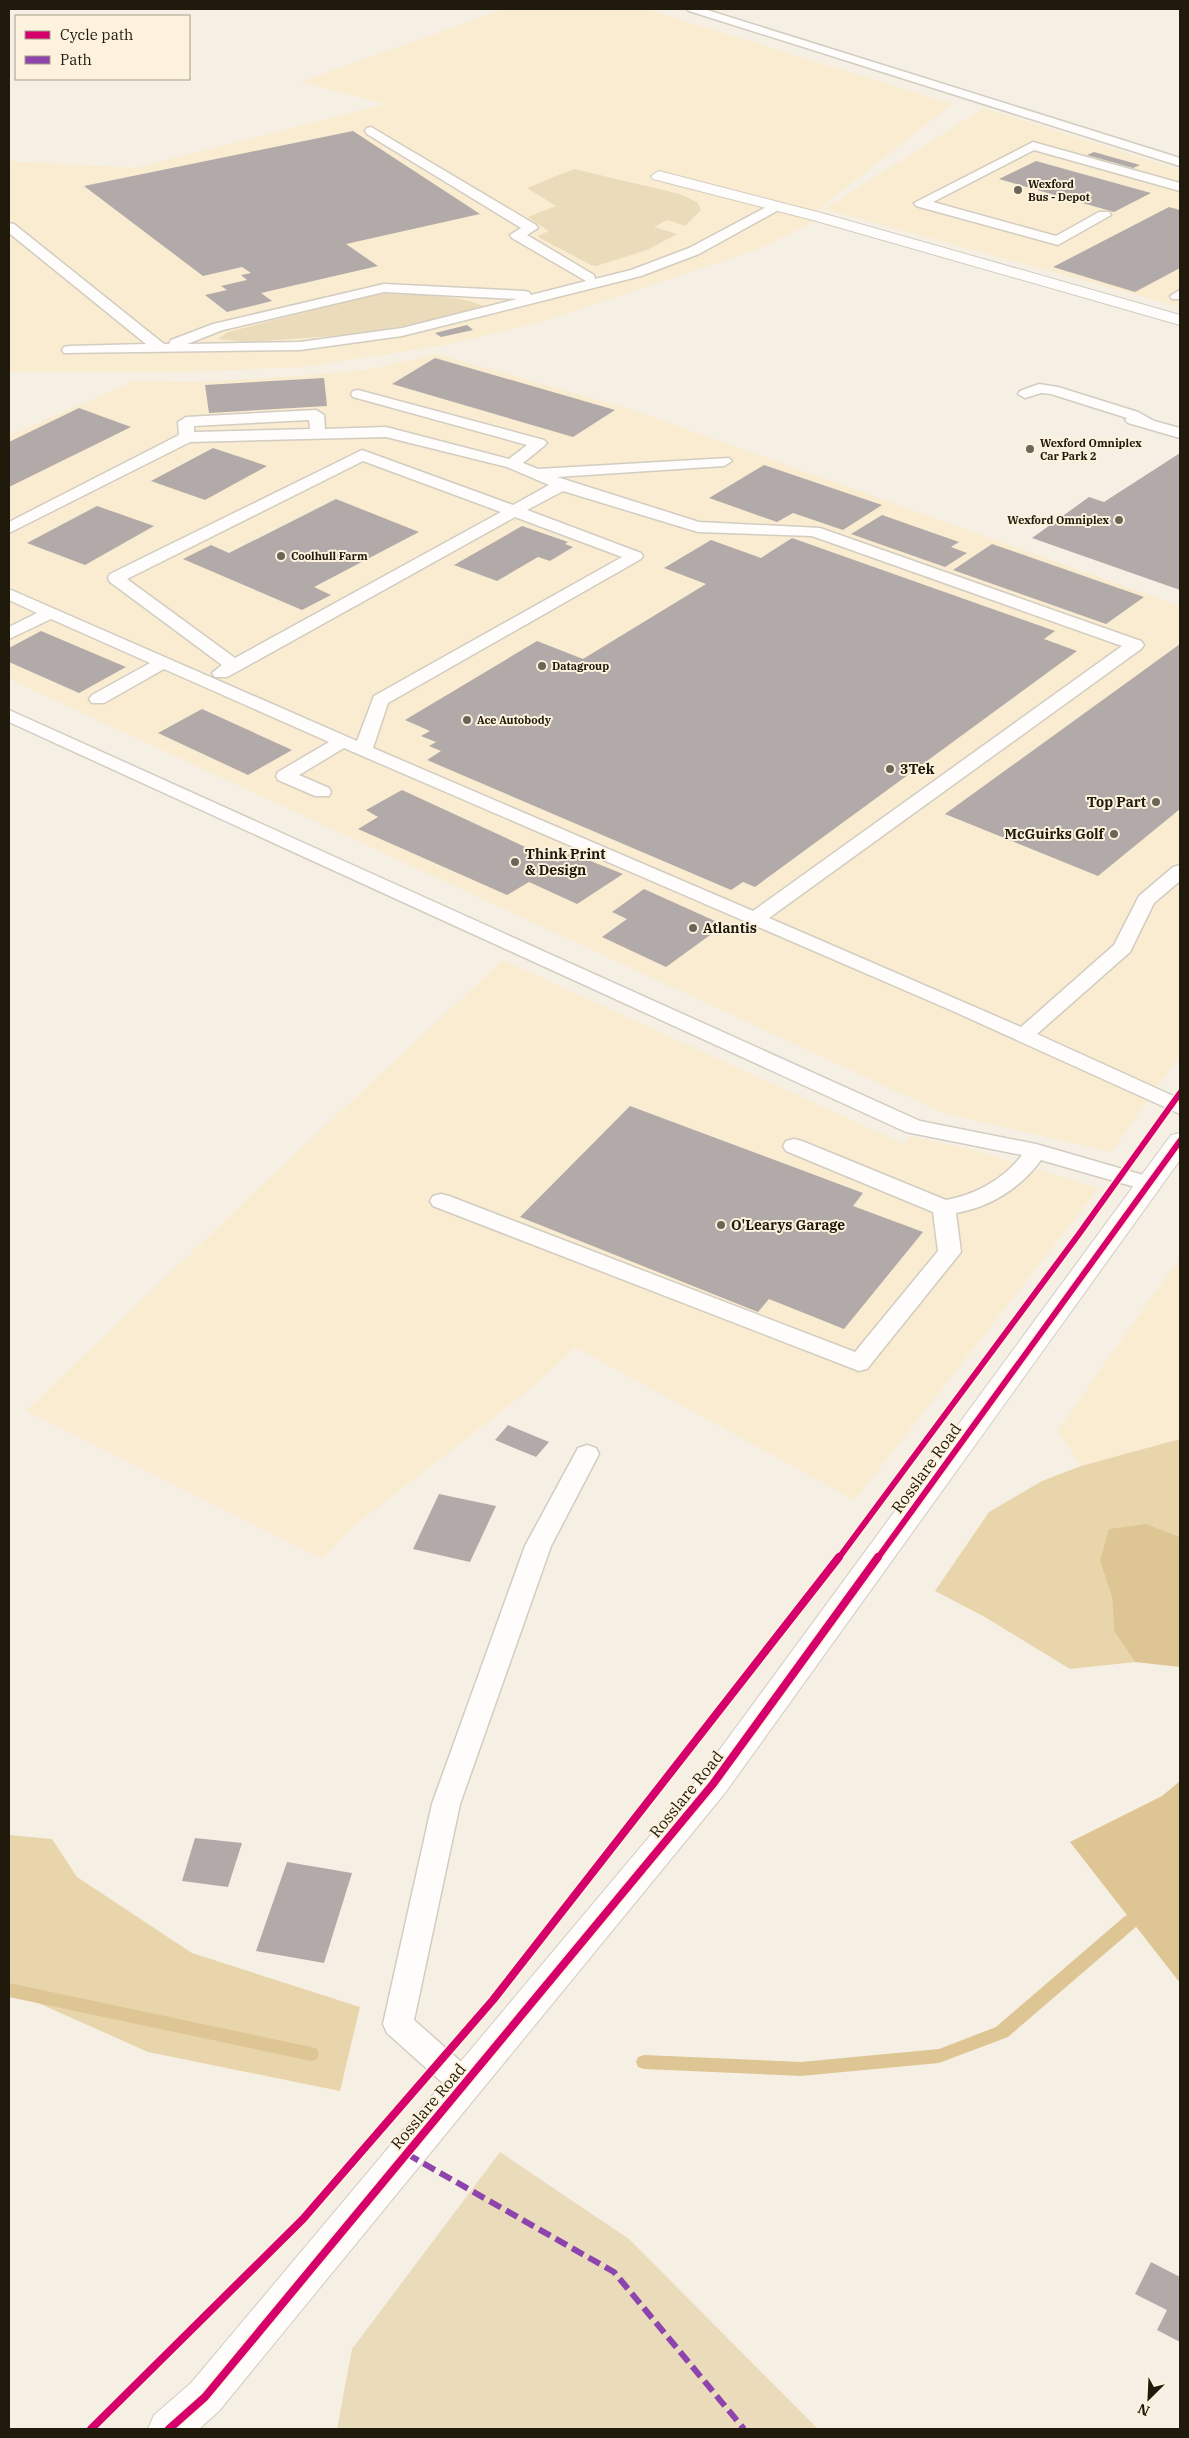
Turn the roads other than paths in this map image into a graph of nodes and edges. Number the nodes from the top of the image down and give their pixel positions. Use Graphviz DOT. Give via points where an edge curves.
graph roads {
  1 [pos="693,9"];
  2 [pos="371,131"];
  3 [pos="1180,162"];
  4 [pos="658,176"];
  5 [pos="1180,187"];
  6 [pos="756,201"];
  7 [pos="777,206"];
  8 [pos="740,210"];
  9 [pos="1104,215"];
  10 [pos="9,227"];
  11 [pos="686,239"];
  12 [pos="589,278"];
  13 [pos="550,296"];
  14 [pos="1180,320"];
  15 [pos="161,349"];
  16 [pos="69,350"];
  17 [pos="1081,388"];
  18 [pos="358,394"];
  19 [pos="1025,394"];
  20 [pos="1098,404"];
  21 [pos="1084,411"];
  22 [pos="1147,422"];
  23 [pos="1180,433"];
  24 [pos="724,461"];
  25 [pos="512,464"];
  26 [pos="538,474"];
  27 [pos="561,485"];
  28 [pos="515,512"];
  29 [pos="9,528"];
  30 [pos="9,594"];
  31 [pos="50,612"];
  32 [pos="9,634"];
  33 [pos="164,662"];
  34 [pos="234,666"];
  35 [pos="208,681"];
  36 [pos="98,699"];
  37 [pos="9,715"];
  38 [pos="343,741"];
  39 [pos="363,750"];
  40 [pos="322,792"];
  41 [pos="1180,871"];
  42 [pos="754,919"];
  43 [pos="1023,1036"];
  44 [pos="1180,1107"];
  45 [pos="1180,1140"];
  46 [pos="794,1146"];
  47 [pos="1036,1150"];
  48 [pos="1149,1184"];
  49 [pos="441,1200"];
  50 [pos="944,1208"];
  51 [pos="587,1454"];
  52 [pos="465,2084"];
  53 [pos="169,2429"];
  1 -- 3 [label="lane"];
  2 -- 12 [label="lane" via="531,228 517,235"];
  4 -- 6 [label="main road"];
  5 -- 9 [label="lane" via="1033,146 921,203 1058,241"];
  6 -- 7 [label="main road"];
  6 -- 8 [label="lane"];
  7 -- 13 [label="lane" via="694,251 636,273"];
  7 -- 14 [label="main road"];
  10 -- 15 [label="lane"];
  11 -- 12 [label="lane"];
  12 -- 13 [label="lane" via="554,289"];
  13 -- 15 [label="lane" via="402,332 300,346"];
  13 -- 15 [label="lane" via="384,288 218,327"];
  15 -- 16 [label="lane"];
  17 -- 20 [label="lane" via="1110,397"];
  18 -- 25 [label="lane" via="539,443"];
  19 -- 20 [label="lane" via="1039,388"];
  20 -- 22 [label="lane"];
  21 -- 22 [label="lane" via="1100,411"];
  22 -- 23 [label="lane"];
  24 -- 26 [label="lane"];
  25 -- 26 [label="lane"];
  25 -- 29 [label="lane" via="386,432 187,437"];
  26 -- 27 [label="lane"];
  27 -- 28 [label="lane"];
  27 -- 42 [label="lane" via="698,527 814,531 1135,645"];
  28 -- 34 [label="lane"];
  28 -- 34 [label="lane" via="362,455 116,578"];
  28 -- 39 [label="lane" via="634,556 380,700"];
  30 -- 31 [label="lane"];
  31 -- 32 [label="lane"];
  31 -- 33 [label="lane"];
  33 -- 35 [label="lane"];
  33 -- 36 [label="lane"];
  34 -- 35 [label="lane"];
  35 -- 38 [label="lane"];
  37 -- 47 [label="lane" via="914,1127"];
  38 -- 39 [label="lane"];
  38 -- 40 [label="lane" via="285,776"];
  39 -- 42 [label="lane"];
  41 -- 43 [label="lane" via="1146,900 1123,948"];
  42 -- 43 [label="lane"];
  43 -- 44 [label="lane"];
  45 -- 48 [label="main road, Rosslare Road"];
  46 -- 50 [label="lane"];
  47 -- 48 [label="lane"];
  47 -- 50 [label="lane" via="1011,1180 973,1202"];
  48 -- 52 [label="main road, Rosslare Road" via="714,1784"];
  49 -- 50 [label="lane" via="859,1363 950,1252"];
  51 -- 52 [label="lane" via="538,1546 446,1804 398,2024"];
  52 -- 53 [label="main road, Rosslare Road" via="205,2397"];
}
